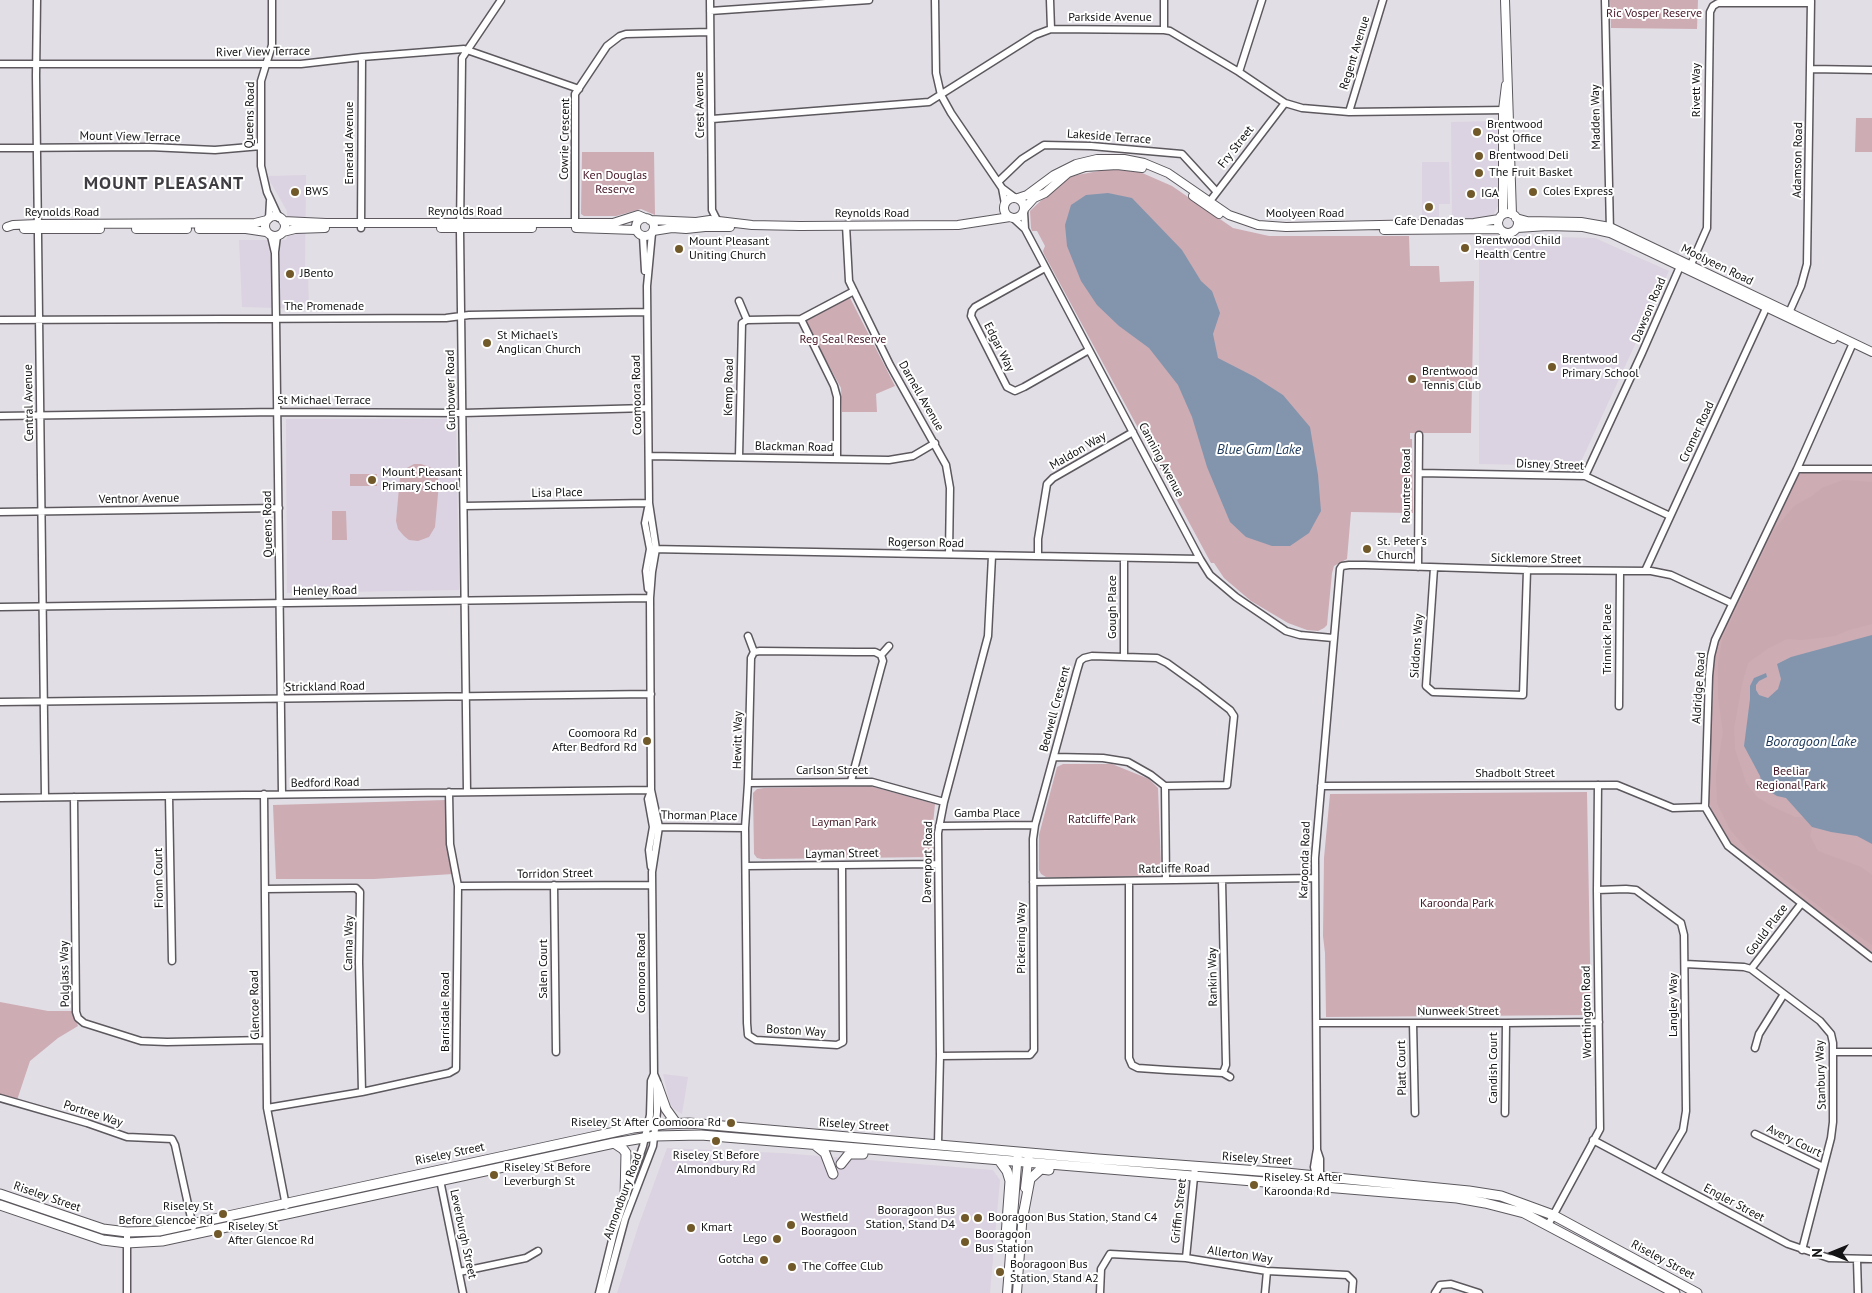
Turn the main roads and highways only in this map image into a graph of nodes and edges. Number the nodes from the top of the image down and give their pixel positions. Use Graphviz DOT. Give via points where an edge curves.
graph roads {
  1 [pos="1505,0"];
  2 [pos="1016,198"];
  3 [pos="1208,204"];
  4 [pos="1005,205"];
  5 [pos="1024,210"];
  6 [pos="1011,217"];
  7 [pos="1508,217"];
  8 [pos="993,218"];
  9 [pos="648,219"];
  10 [pos="268,220"];
  11 [pos="281,220"];
  12 [pos="234,225"];
  13 [pos="752,225"];
  14 [pos="362,226"];
  15 [pos="575,226"];
  16 [pos="4,227"];
  17 [pos="1517,228"];
  18 [pos="1500,229"];
  19 [pos="636,230"];
  20 [pos="1610,230"];
  21 [pos="652,232"];
  22 [pos="274,234"];
  23 [pos="1852,345"];
  24 [pos="1872,352"];
  25 [pos="1872,358"];
  26 [pos="657,1084"];
  27 [pos="676,1123"];
  28 [pos="614,1143"];
  29 [pos="814,1144"];
  30 [pos="877,1150"];
  31 [pos="1018,1152"];
  32 [pos="1028,1153"];
  33 [pos="999,1160"];
  34 [pos="1018,1162"];
  35 [pos="1028,1163"];
  36 [pos="840,1164"];
  37 [pos="1094,1168"];
  38 [pos="1195,1172"];
  39 [pos="833,1174"];
  40 [pos="0,1194"];
  41 [pos="625,1197"];
  42 [pos="0,1205"];
  43 [pos="1023,1216"];
  44 [pos="1010,1251"];
  45 [pos="1006,1293"];
  46 [pos="1017,1293"];
  47 [pos="1675,1293"];
  48 [pos="1697,1293"];
  1 -- 7 [label="main road"];
  2 -- 3 [label="main road, Moolyeen Road" via="1033,192 1067,168 1086,161 1106,159 1133,161 1168,172"];
  2 -- 4 [label="main road" via="1009,199"];
  2 -- 5 [label="main road, Canning Avenue" via="1023,202"];
  3 -- 5 [label="main road, Moolyeen Road" via="1149,169 1101,164 1068,173 1034,198"];
  3 -- 7 [label="main road, Moolyeen Road" via="1238,219 1269,227 1474,223"];
  3 -- 18 [label="main road, Moolyeen Road" via="1232,222 1269,231"];
  4 -- 6 [label="main road, Canning Avenue" via="1005,212"];
  4 -- 8 [label="main road"];
  5 -- 6 [label="main road" via="1019,217"];
  6 -- 8 [label="main road, Reynolds Road"];
  7 -- 17 [label="main road"];
  7 -- 18 [label="main road"];
  7 -- 20 [label="main road, Moolyeen Road" via="1527,221 1581,222"];
  8 -- 13 [label="main road, Reynolds Road" via="958,225"];
  9 -- 13 [label="main road, Reynolds Road"];
  9 -- 15 [label="main road, Reynolds Road" via="638,216 613,223"];
  9 -- 19 [label="main road" via="638,222"];
  9 -- 21 [label="main road" via="653,224"];
  10 -- 11 [label="main road, Reynolds Road" via="274,217"];
  10 -- 12 [label="main road, Reynolds Road"];
  10 -- 22 [label="main road" via="265,226"];
  11 -- 14 [label="main road, Reynolds Road"];
  11 -- 22 [label="main road" via="284,227"];
  12 -- 16 [label="main road, Reynolds Road"];
  12 -- 22 [label="main road, Reynolds Road"];
  13 -- 21 [label="main road, Reynolds Road" via="672,228"];
  14 -- 15 [label="main road, Reynolds Road"];
  14 -- 22 [label="main road, Reynolds Road" via="295,229"];
  15 -- 19 [label="main road, Reynolds Road"];
  17 -- 18 [label="main road, Moolyeen Road" via="1512,233"];
  17 -- 20 [label="main road, Moolyeen Road" via="1548,226"];
  19 -- 21 [label="main road" via="643,236"];
  20 -- 23 [label="main road, Moolyeen Road"];
  23 -- 24 [label="main road, Moolyeen Road"];
  23 -- 25 [label="main road, Moolyeen Road"];
  26 -- 27 [label="highway" via="666,1109"];
  27 -- 31 [label="highway, Riseley Street"];
  27 -- 40 [label="highway, Riseley Street" via="571,1141 159,1231 103,1229"];
  28 -- 29 [label="highway, Riseley Street" via="655,1136 701,1135"];
  28 -- 41 [label="highway" via="626,1153"];
  28 -- 42 [label="highway, Riseley Street" via="162,1242 127,1243 93,1237"];
  29 -- 30 [label="highway, Riseley Street"];
  29 -- 39 [label="highway" via="825,1153"];
  30 -- 33 [label="highway, Riseley Street"];
  30 -- 36 [label="highway" via="869,1154 849,1154"];
  31 -- 32 [label="highway, Riseley Street"];
  31 -- 34 [label="main road"];
  32 -- 35 [label="main road"];
  32 -- 38 [label="highway, Riseley Street"];
  33 -- 34 [label="highway, Riseley Street"];
  33 -- 44 [label="highway" via="1010,1181 1006,1236"];
  34 -- 35 [label="highway, Riseley Street"];
  34 -- 44 [label="main road"];
  35 -- 37 [label="highway, Riseley Street"];
  35 -- 43 [label="main road"];
  37 -- 38 [label="highway, Riseley Street"];
  37 -- 43 [label="highway" via="1081,1172 1041,1169 1030,1179"];
  38 -- 47 [label="highway, Riseley Street" via="1486,1203 1524,1213"];
  38 -- 48 [label="highway, Riseley Street" via="1316,1176 1493,1195 1553,1215"];
  43 -- 46 [label="main road"];
  44 -- 45 [label="main road"];
}
